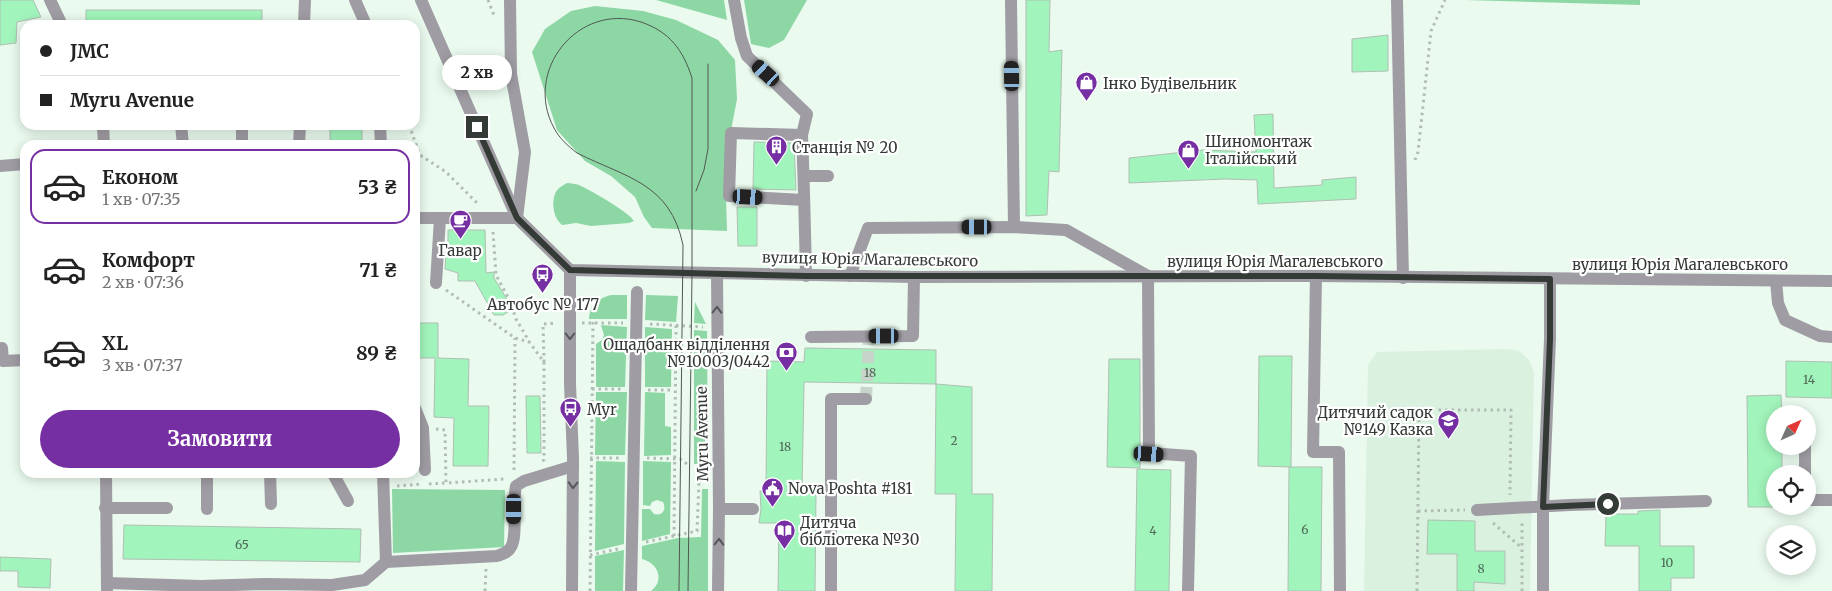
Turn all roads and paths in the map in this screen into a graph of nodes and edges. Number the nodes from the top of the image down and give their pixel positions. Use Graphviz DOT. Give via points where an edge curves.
graph roads {
  1 [pos="50,0"];
  2 [pos="305,0"];
  3 [pos="355,0"];
  4 [pos="421,0"];
  5 [pos="510,0"];
  6 [pos="734,0"];
  7 [pos="1011,0"];
  8 [pos="1397,0"];
  9 [pos="1445,0"];
  10 [pos="60,20"];
  11 [pos="304,20"];
  12 [pos="364,20"];
  13 [pos="242,130"];
  14 [pos="802,135"];
  15 [pos="242,140"];
  16 [pos="420,155"];
  17 [pos="1415,161"];
  18 [pos="20,164"];
  19 [pos="0,166"];
  20 [pos="804,176"];
  21 [pos="828,176"];
  22 [pos="804,200"];
  23 [pos="420,218"];
  24 [pos="440,218"];
  25 [pos="492,218"];
  26 [pos="517,218"];
  27 [pos="1014,227"];
  28 [pos="570,270"];
  29 [pos="717,273"];
  30 [pos="806,276"];
  31 [pos="850,276"];
  32 [pos="1148,276"];
  33 [pos="1316,276"];
  34 [pos="914,277"];
  35 [pos="1403,278"];
  36 [pos="1550,279"];
  37 [pos="1776,281"];
  38 [pos="1832,281"];
  39 [pos="436,283"];
  40 [pos="638,292"];
  41 [pos="593,322"];
  42 [pos="570,323"];
  43 [pos="637,323"];
  44 [pos="676,325"];
  45 [pos="716,326"];
  46 [pos="1832,336"];
  47 [pos="812,337"];
  48 [pos="514,338"];
  49 [pos="530,342"];
  50 [pos="2,348"];
  51 [pos="20,360"];
  52 [pos="1,361"];
  53 [pos="544,362"];
  54 [pos="866,399"];
  55 [pos="1393,410"];
  56 [pos="1419,410"];
  57 [pos="420,420"];
  58 [pos="423,428"];
  59 [pos="536,464"];
  60 [pos="573,466"];
  61 [pos="425,470"];
  62 [pos="514,476"];
  63 [pos="106,478"];
  64 [pos="207,478"];
  65 [pos="270,478"];
  66 [pos="335,478"];
  67 [pos="384,478"];
  68 [pos="509,478"];
  69 [pos="698,481"];
  70 [pos="446,483"];
  71 [pos="384,486"];
  72 [pos="348,500"];
  73 [pos="1816,500"];
  74 [pos="1832,500"];
  75 [pos="1706,501"];
  76 [pos="271,504"];
  77 [pos="1543,507"];
  78 [pos="105,508"];
  79 [pos="167,508"];
  80 [pos="719,508"];
  81 [pos="1516,508"];
  82 [pos="207,509"];
  83 [pos="753,509"];
  84 [pos="1418,510"];
  85 [pos="1477,510"];
  86 [pos="674,536"];
  87 [pos="632,546"];
  88 [pos="1522,548"];
  89 [pos="591,555"];
  90 [pos="572,559"];
  91 [pos="386,562"];
  92 [pos="486,571"];
  93 [pos="107,587"];
  94 [pos="266,587"];
  95 [pos="202,588"];
  96 [pos="332,588"];
  97 [pos="486,591"];
  98 [pos="572,591"];
  99 [pos="590,591"];
  100 [pos="632,591"];
  101 [pos="718,591"];
  102 [pos="831,591"];
  103 [pos="1188,591"];
  104 [pos="1340,591"];
  105 [pos="1416,591"];
  106 [pos="1522,591"];
  107 [pos="1543,591"];
  1 -- 10 [label="street"];
  2 -- 11 [label="street"];
  3 -- 12 [label="street"];
  4 -- 26 [label="street"];
  5 -- 26 [label="street" via="511,74 525,152"];
  6 -- 14 [label="street" via="747,56 806,114"];
  7 -- 27 [label="street"];
  8 -- 35 [label="street"];
  9 -- 17 [label="path" via="1431,31"];
  13 -- 15 [label="street"];
  14 -- 20 [label="street"];
  14 -- 22 [label="street" via="731,133 729,196"];
  16 -- 25 [label="path" via="446,172"];
  18 -- 19 [label="street"];
  20 -- 21 [label="street"];
  20 -- 22 [label="street"];
  22 -- 30 [label="street"];
  23 -- 24 [label="street"];
  24 -- 25 [label="street"];
  24 -- 39 [label="street"];
  25 -- 26 [label="street"];
  25 -- 49 [label="path" via="496,275"];
  26 -- 28 [label="street"];
  27 -- 31 [label="street" via="868,228"];
  27 -- 32 [label="street" via="1066,230"];
  28 -- 29 [label="street"];
  28 -- 42 [label="street"];
  29 -- 30 [label="street, вулиця Юрія Магалевського"];
  45 -- 29 [label="street, Myru Avenue, one-way"];
  30 -- 31 [label="street, вулиця Юрія Магалевського"];
  31 -- 34 [label="street, вулиця Юрія Магалевського"];
  32 -- 33 [label="street, вулиця Юрія Магалевського"];
  32 -- 34 [label="street, вулиця Юрія Магалевського"];
  32 -- 103 [label="street" via="1149,454 1191,456"];
  33 -- 35 [label="street, вулиця Юрія Магалевського"];
  33 -- 104 [label="street" via="1313,452 1339,452"];
  34 -- 47 [label="street" via="913,336"];
  35 -- 36 [label="street, вулиця Юрія Магалевського"];
  36 -- 37 [label="street, вулиця Юрія Магалевського"];
  36 -- 77 [label="street"];
  37 -- 38 [label="street, вулиця Юрія Магалевського"];
  37 -- 46 [label="street" via="1778,303 1785,320 1820,336"];
  39 -- 48 [label="path"];
  40 -- 43 [label="street"];
  41 -- 42 [label="path"];
  41 -- 43 [label="path"];
  41 -- 89 [label="path"];
  42 -- 53 [label="path" via="543,324"];
  42 -- 60 [label="street, one-way"];
  43 -- 44 [label="path"];
  43 -- 87 [label="street"];
  44 -- 45 [label="path"];
  44 -- 86 [label="path"];
  45 -- 80 [label="street, Myru Avenue"];
  48 -- 49 [label="path"];
  48 -- 62 [label="path"];
  49 -- 53 [label="path"];
  50 -- 52 [label="street"];
  51 -- 52 [label="street"];
  53 -- 59 [label="path" via="544,460"];
  54 -- 102 [label="street" via="831,399"];
  55 -- 56 [label="path"];
  56 -- 81 [label="path" via="1511,410"];
  56 -- 84 [label="path"];
  57 -- 58 [label="street"];
  58 -- 61 [label="street"];
  58 -- 70 [label="path" via="445,430"];
  60 -- 90 [label="street, one-way"];
  60 -- 91 [label="street" via="516,486 514,540 506,552 497,556"];
  63 -- 78 [label="street"];
  64 -- 82 [label="street"];
  65 -- 76 [label="street"];
  66 -- 72 [label="street"];
  67 -- 71 [label="street"];
  68 -- 70 [label="path"];
  69 -- 86 [label="path" via="697,531"];
  70 -- 71 [label="path"];
  71 -- 91 [label="street"];
  73 -- 74 [label="street"];
  75 -- 77 [label="street"];
  77 -- 81 [label="street"];
  77 -- 107 [label="street"];
  78 -- 79 [label="street"];
  78 -- 93 [label="street"];
  80 -- 83 [label="street"];
  101 -- 80 [label="street, Myru Avenue, one-way"];
  81 -- 85 [label="street"];
  81 -- 88 [label="path"];
  84 -- 85 [label="path"];
  84 -- 105 [label="path"];
  85 -- 88 [label="path"];
  86 -- 87 [label="path"];
  87 -- 89 [label="path"];
  87 -- 100 [label="street"];
  88 -- 106 [label="path"];
  89 -- 90 [label="path"];
  89 -- 99 [label="path"];
  90 -- 98 [label="street"];
  91 -- 96 [label="street" via="365,580"];
  92 -- 97 [label="path"];
  93 -- 95 [label="street"];
  94 -- 95 [label="street"];
  94 -- 96 [label="street"];
}
